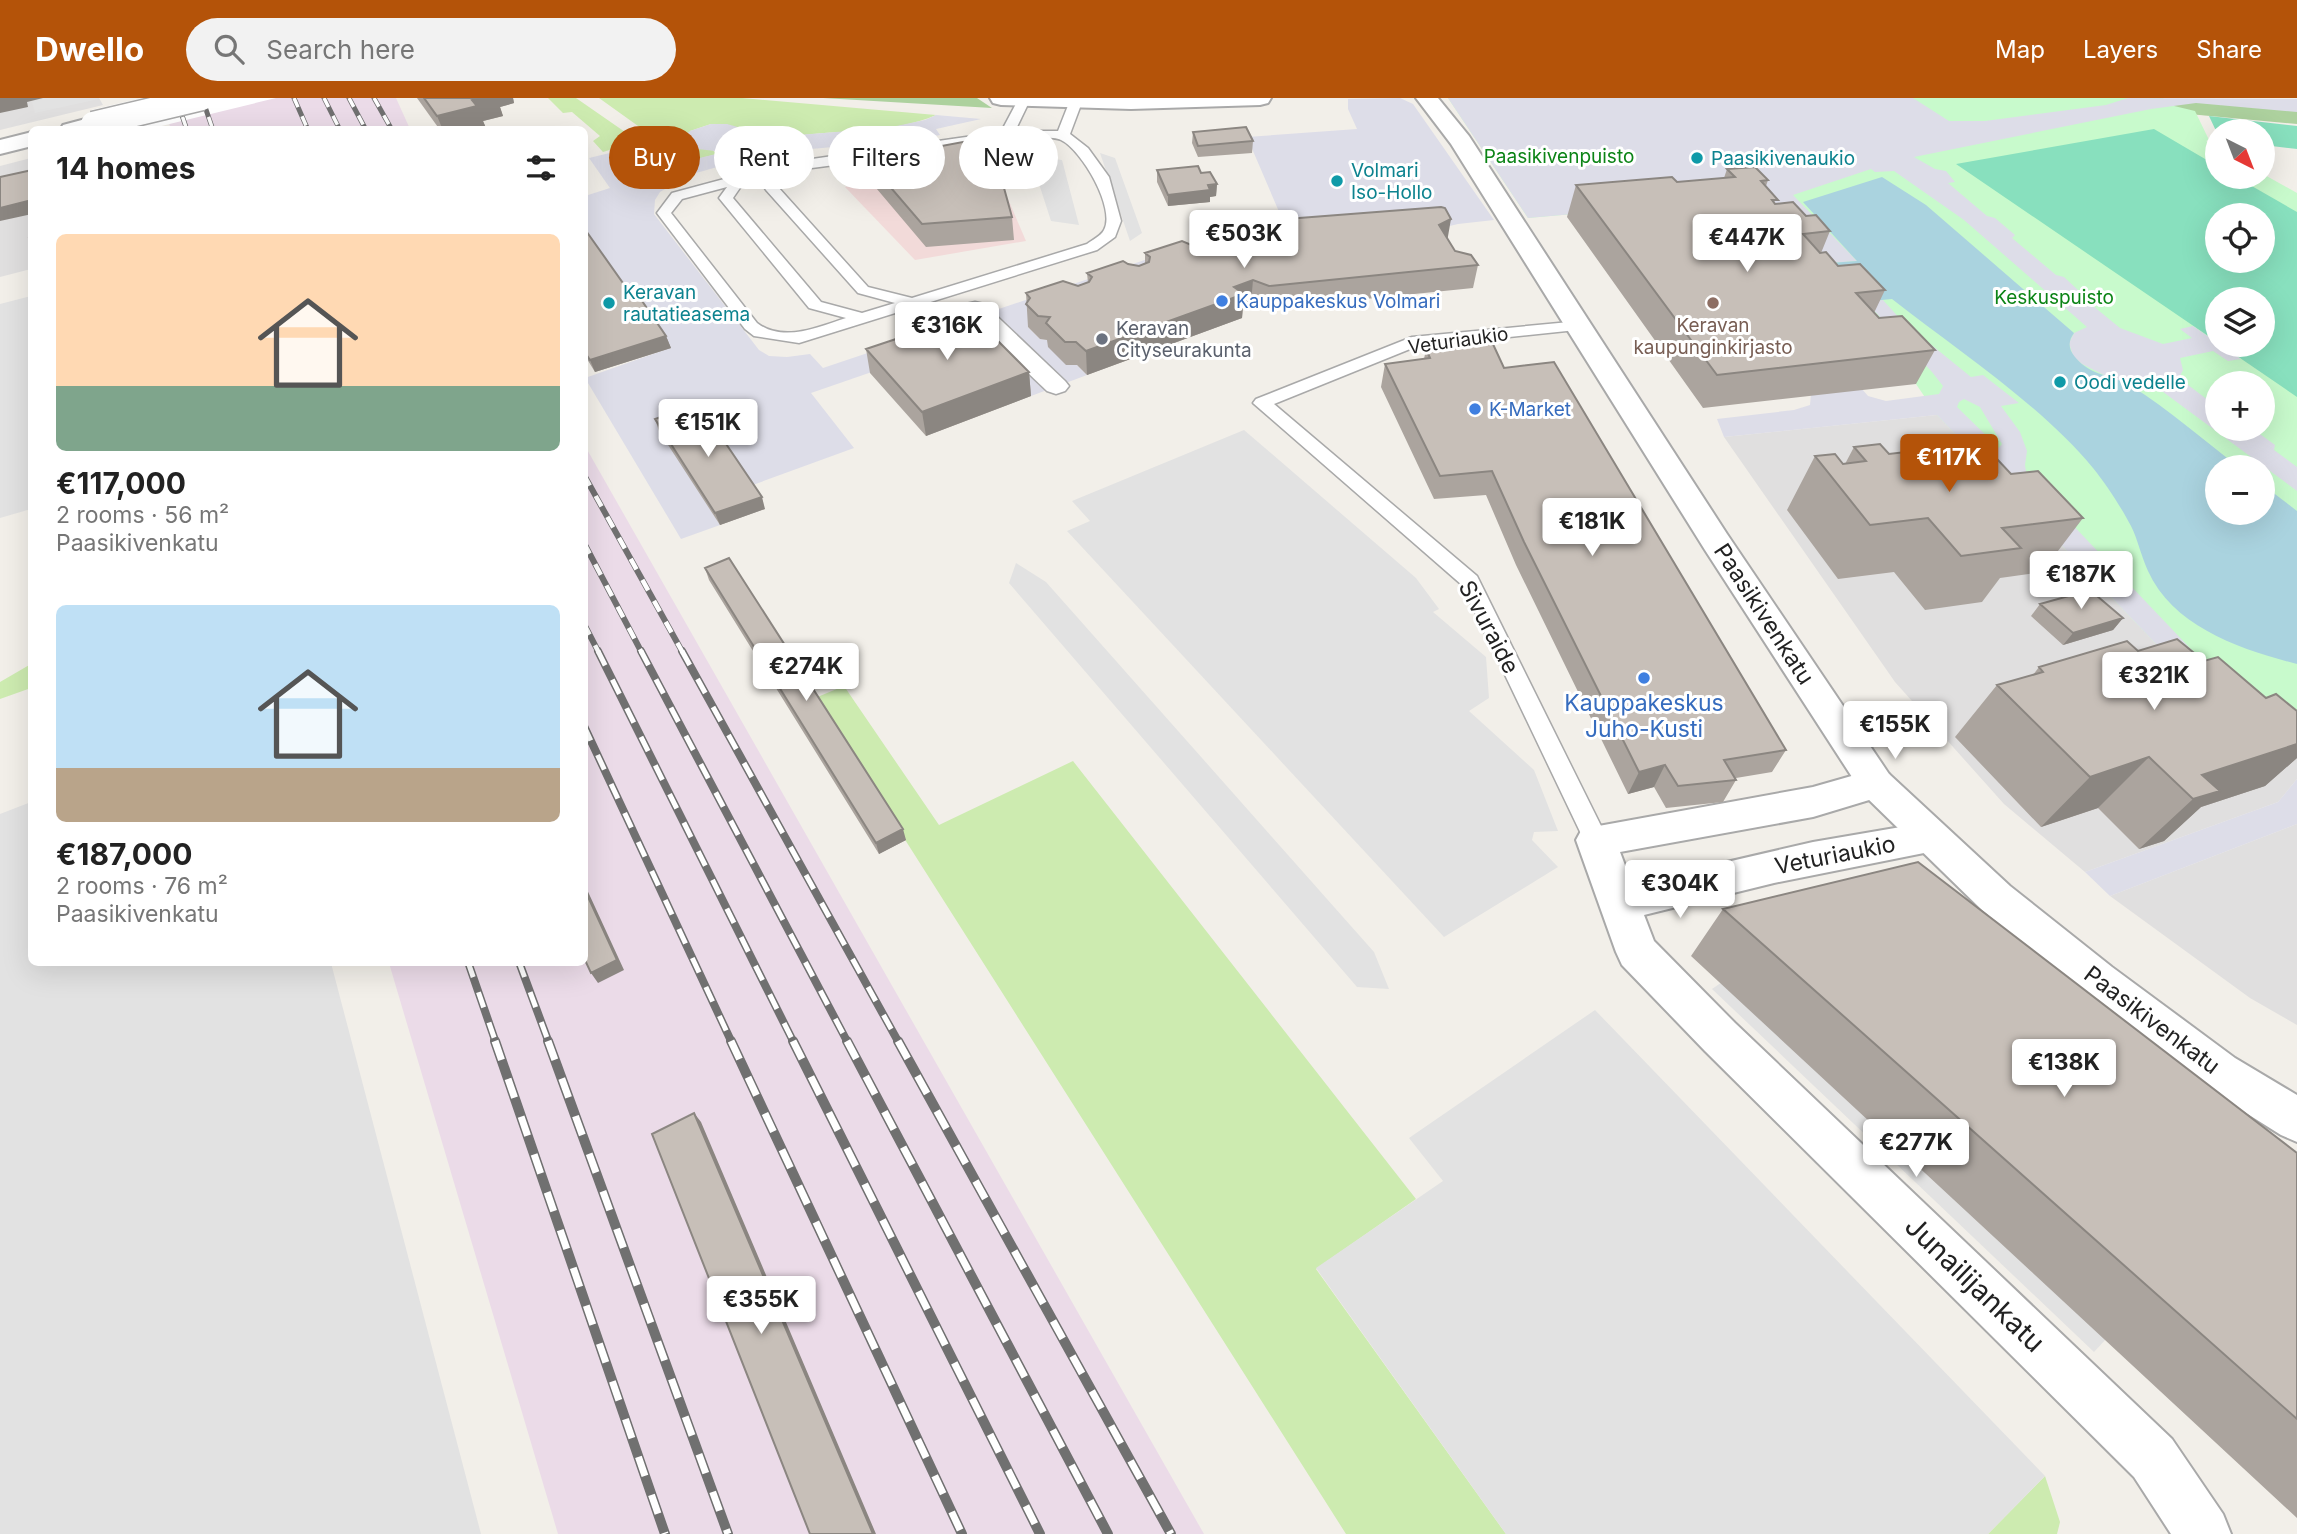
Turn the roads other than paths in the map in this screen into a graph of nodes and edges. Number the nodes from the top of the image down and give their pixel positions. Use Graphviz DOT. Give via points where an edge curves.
graph roads {
  1 [pos="202,98"];
  2 [pos="1001,98"];
  3 [pos="1260,98"];
  4 [pos="1427,98"];
  5 [pos="1026,99"];
  6 [pos="1073,100"];
  7 [pos="86,126"];
  8 [pos="1011,126"];
  9 [pos="1058,135"];
  10 [pos="1063,135"];
  11 [pos="28,140"];
  12 [pos="959,143"];
  13 [pos="0,147"];
  14 [pos="814,163"];
  15 [pos="714,186"];
  16 [pos="732,189"];
  17 [pos="773,189"];
  18 [pos="911,302"];
  19 [pos="975,309"];
  20 [pos="862,318"];
  21 [pos="1580,326"];
  22 [pos="1056,386"];
  23 [pos="1262,403"];
  24 [pos="1876,784"];
  25 [pos="1930,838"];
  26 [pos="1595,840"];
  27 [pos="1619,904"];
  28 [pos="2297,1120"];
  29 [pos="2203,1534"];
  1 -- 7 [label="street, bridge"];
  2 -- 5 [label="street"];
  3 -- 6 [label="street" via="1174,103"];
  4 -- 21 [label="street, Paasikivenkatu" via="1461,141"];
  5 -- 6 [label="street"];
  5 -- 8 [label="lane"];
  6 -- 10 [label="lane"];
  9 -- 10 [label="lane"];
  10 -- 18 [label="lane" via="1083,151 1102,177 1114,221 1110,234 1092,247"];
  11 -- 13 [label="street"];
  12 -- 14 [label="lane"];
  15 -- 20 [label="lane" via="677,196 664,213 751,326 760,333 799,338"];
  16 -- 20 [label="lane" via="726,198 815,306"];
  17 -- 18 [label="lane" via="863,290"];
  18 -- 20 [label="lane"];
  19 -- 22 [label="street"];
  21 -- 23 [label="lane, Veturiaukio" via="1412,342"];
  21 -- 24 [label="street, Paasikivenkatu"];
  23 -- 26 [label="lane, Sivuraide" via="1470,581"];
  24 -- 25 [label="street, Paasikivenkatu"];
  24 -- 26 [label="street" via="1813,802"];
  25 -- 27 [label="street, Veturiaukio" via="1841,852"];
  25 -- 28 [label="street, Paasikivenkatu" via="2097,980 2219,1072"];
  26 -- 27 [label="street, Junailijankatu"];
  27 -- 29 [label="street, Junailijankatu" via="1637,952 2154,1458"];
}
